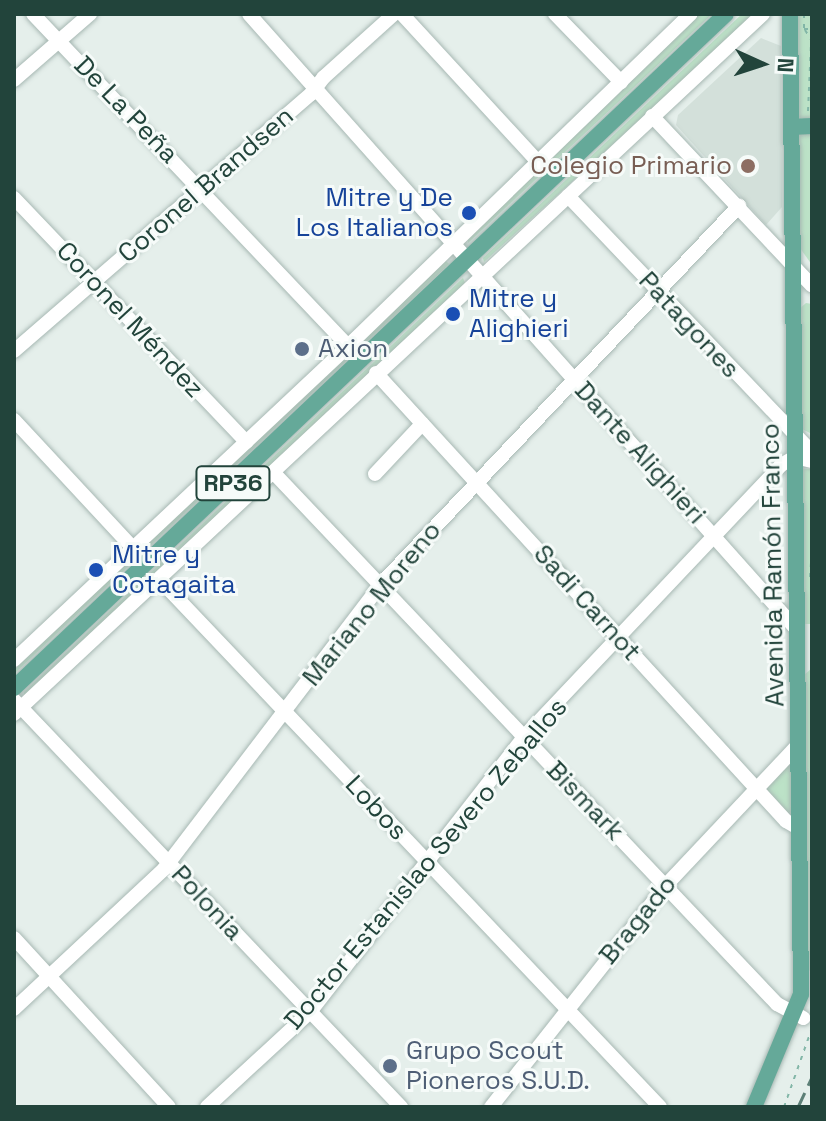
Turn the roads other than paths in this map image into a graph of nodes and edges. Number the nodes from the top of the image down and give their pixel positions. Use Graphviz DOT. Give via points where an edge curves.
graph roads {
  1 [pos="33,14"];
  2 [pos="90,14"];
  3 [pos="249,14"];
  4 [pos="394,14"];
  5 [pos="402,14"];
  6 [pos="555,14"];
  7 [pos="690,14"];
  8 [pos="726,14"];
  9 [pos="763,14"];
  10 [pos="790,14"];
  11 [pos="59,41"];
  12 [pos="14,80"];
  13 [pos="621,82"];
  14 [pos="316,87"];
  15 [pos="652,116"];
  16 [pos="810,121"];
  17 [pos="791,127"];
  18 [pos="538,162"];
  19 [pos="202,189"];
  20 [pos="568,196"];
  21 [pos="14,198"];
  22 [pos="739,206"];
  23 [pos="454,244"];
  24 [pos="467,260"];
  25 [pos="794,264"];
  26 [pos="481,276"];
  27 [pos="94,282"];
  28 [pos="812,286"];
  29 [pos="658,291"];
  30 [pos="348,346"];
  31 [pos="14,351"];
  32 [pos="376,373"];
  33 [pos="574,379"];
  34 [pos="14,420"];
  35 [pos="422,424"];
  36 [pos="795,437"];
  37 [pos="246,442"];
  38 [pos="812,452"];
  39 [pos="804,459"];
  40 [pos="273,472"];
  41 [pos="375,474"];
  42 [pos="475,482"];
  43 [pos="714,536"];
  44 [pos="134,549"];
  45 [pos="159,579"];
  46 [pos="381,584"];
  47 [pos="798,631"];
  48 [pos="619,639"];
  49 [pos="812,650"];
  50 [pos="14,660"];
  51 [pos="14,688"];
  52 [pos="16,707"];
  53 [pos="285,712"];
  54 [pos="524,737"];
  55 [pos="798,745"];
  56 [pos="756,788"];
  57 [pos="800,829"];
  58 [pos="170,863"];
  59 [pos="428,863"];
  60 [pos="667,884"];
  61 [pos="14,938"];
  62 [pos="49,977"];
  63 [pos="812,1000"];
  64 [pos="14,1009"];
  65 [pos="567,1009"];
  66 [pos="310,1012"];
  67 [pos="803,1020"];
  68 [pos="169,1107"];
  69 [pos="207,1107"];
  70 [pos="401,1107"];
  71 [pos="491,1107"];
  72 [pos="660,1107"];
  73 [pos="754,1107"];
  74 [pos="766,1107"];
  1 -- 11 [label="street, De La Peña"];
  2 -- 11 [label="street"];
  3 -- 14 [label="street, Dante Alighieri"];
  4 -- 14 [label="street, Coronel Brandsen"];
  5 -- 18 [label="street"];
  6 -- 13 [label="street"];
  7 -- 13 [label="street"];
  8 -- 24 [label="main road, RP36"];
  9 -- 15 [label="street"];
  10 -- 17 [label="main road, Avenida Ramón Franco"];
  11 -- 12 [label="street"];
  11 -- 19 [label="street, De La Peña"];
  13 -- 18 [label="street"];
  14 -- 19 [label="street, Coronel Brandsen"];
  14 -- 23 [label="street, Dante Alighieri"];
  15 -- 20 [label="street"];
  15 -- 22 [label="street"];
  16 -- 17 [label="main road"];
  17 -- 25 [label="main road, Avenida Ramón Franco"];
  18 -- 23 [label="street"];
  19 -- 27 [label="street, Coronel Brandsen"];
  19 -- 30 [label="street, De La Peña"];
  20 -- 26 [label="street"];
  20 -- 29 [label="street, Patagones"];
  21 -- 27 [label="street, Coronel Méndez"];
  22 -- 25 [label="street"];
  22 -- 29 [label="street, Mariano Moreno"];
  23 -- 24 [label="street, Dante Alighieri"];
  23 -- 30 [label="street"];
  24 -- 26 [label="street, Dante Alighieri"];
  24 -- 51 [label="main road, RP36"];
  25 -- 28 [label="street"];
  25 -- 36 [label="main road, Avenida Ramón Franco"];
  26 -- 32 [label="street"];
  26 -- 33 [label="street, Dante Alighieri"];
  27 -- 31 [label="street, Coronel Brandsen"];
  27 -- 37 [label="street, Coronel Méndez"];
  29 -- 33 [label="street, Mariano Moreno"];
  29 -- 36 [label="street, Patagones"];
  30 -- 37 [label="street"];
  32 -- 35 [label="street, Sadi Carnot"];
  32 -- 40 [label="street"];
  33 -- 42 [label="street, Mariano Moreno"];
  33 -- 43 [label="street, Dante Alighieri"];
  34 -- 44 [label="street"];
  35 -- 41 [label="street"];
  35 -- 42 [label="street, Sadi Carnot"];
  36 -- 38 [label="street, Patagones"];
  36 -- 39 [label="main road, Avenida Ramón Franco"];
  37 -- 44 [label="street"];
  39 -- 43 [label="street, Doctor Estanislao Severo Zeballos" via="781,465"];
  39 -- 47 [label="main road, Avenida Ramón Franco"];
  40 -- 45 [label="street"];
  40 -- 46 [label="street, Bismark"];
  42 -- 46 [label="street, Mariano Moreno"];
  42 -- 48 [label="street, Sadi Carnot"];
  43 -- 47 [label="street, Dante Alighieri"];
  43 -- 48 [label="street, Doctor Estanislao Severo Zeballos"];
  44 -- 50 [label="street"];
  45 -- 52 [label="street"];
  45 -- 53 [label="street, Lobos"];
  46 -- 53 [label="street, Mariano Moreno"];
  46 -- 54 [label="street, Bismark"];
  47 -- 49 [label="main road"];
  47 -- 55 [label="main road, Avenida Ramón Franco"];
  48 -- 54 [label="street, Doctor Estanislao Severo Zeballos"];
  48 -- 56 [label="street, Sadi Carnot"];
  52 -- 58 [label="street, Polonia"];
  53 -- 58 [label="street, Mariano Moreno"];
  53 -- 59 [label="street, Lobos"];
  54 -- 59 [label="street, Doctor Estanislao Severo Zeballos"];
  54 -- 60 [label="street, Bismark"];
  55 -- 56 [label="street, Bragado"];
  55 -- 57 [label="main road, Avenida Ramón Franco"];
  56 -- 57 [label="street, Sadi Carnot"];
  56 -- 60 [label="street, Bragado"];
  57 -- 67 [label="main road, Avenida Ramón Franco"];
  58 -- 62 [label="street, Mariano Moreno"];
  58 -- 66 [label="street, Polonia"];
  59 -- 65 [label="street, Lobos"];
  59 -- 66 [label="street, Doctor Estanislao Severo Zeballos"];
  60 -- 65 [label="street, Bragado"];
  60 -- 67 [label="street, Bismark" via="777,1004"];
  61 -- 62 [label="street"];
  62 -- 64 [label="street, Mariano Moreno"];
  62 -- 68 [label="street"];
  63 -- 67 [label="main road, Avenida Ramón Franco"];
  65 -- 71 [label="street, Bragado"];
  65 -- 72 [label="street, Lobos"];
  66 -- 69 [label="street, Doctor Estanislao Severo Zeballos"];
  66 -- 70 [label="street, Polonia"];
  67 -- 73 [label="main road, Avenida Ramón Franco"];
  67 -- 74 [label="main road, Avenida Ramón Franco"];
}
